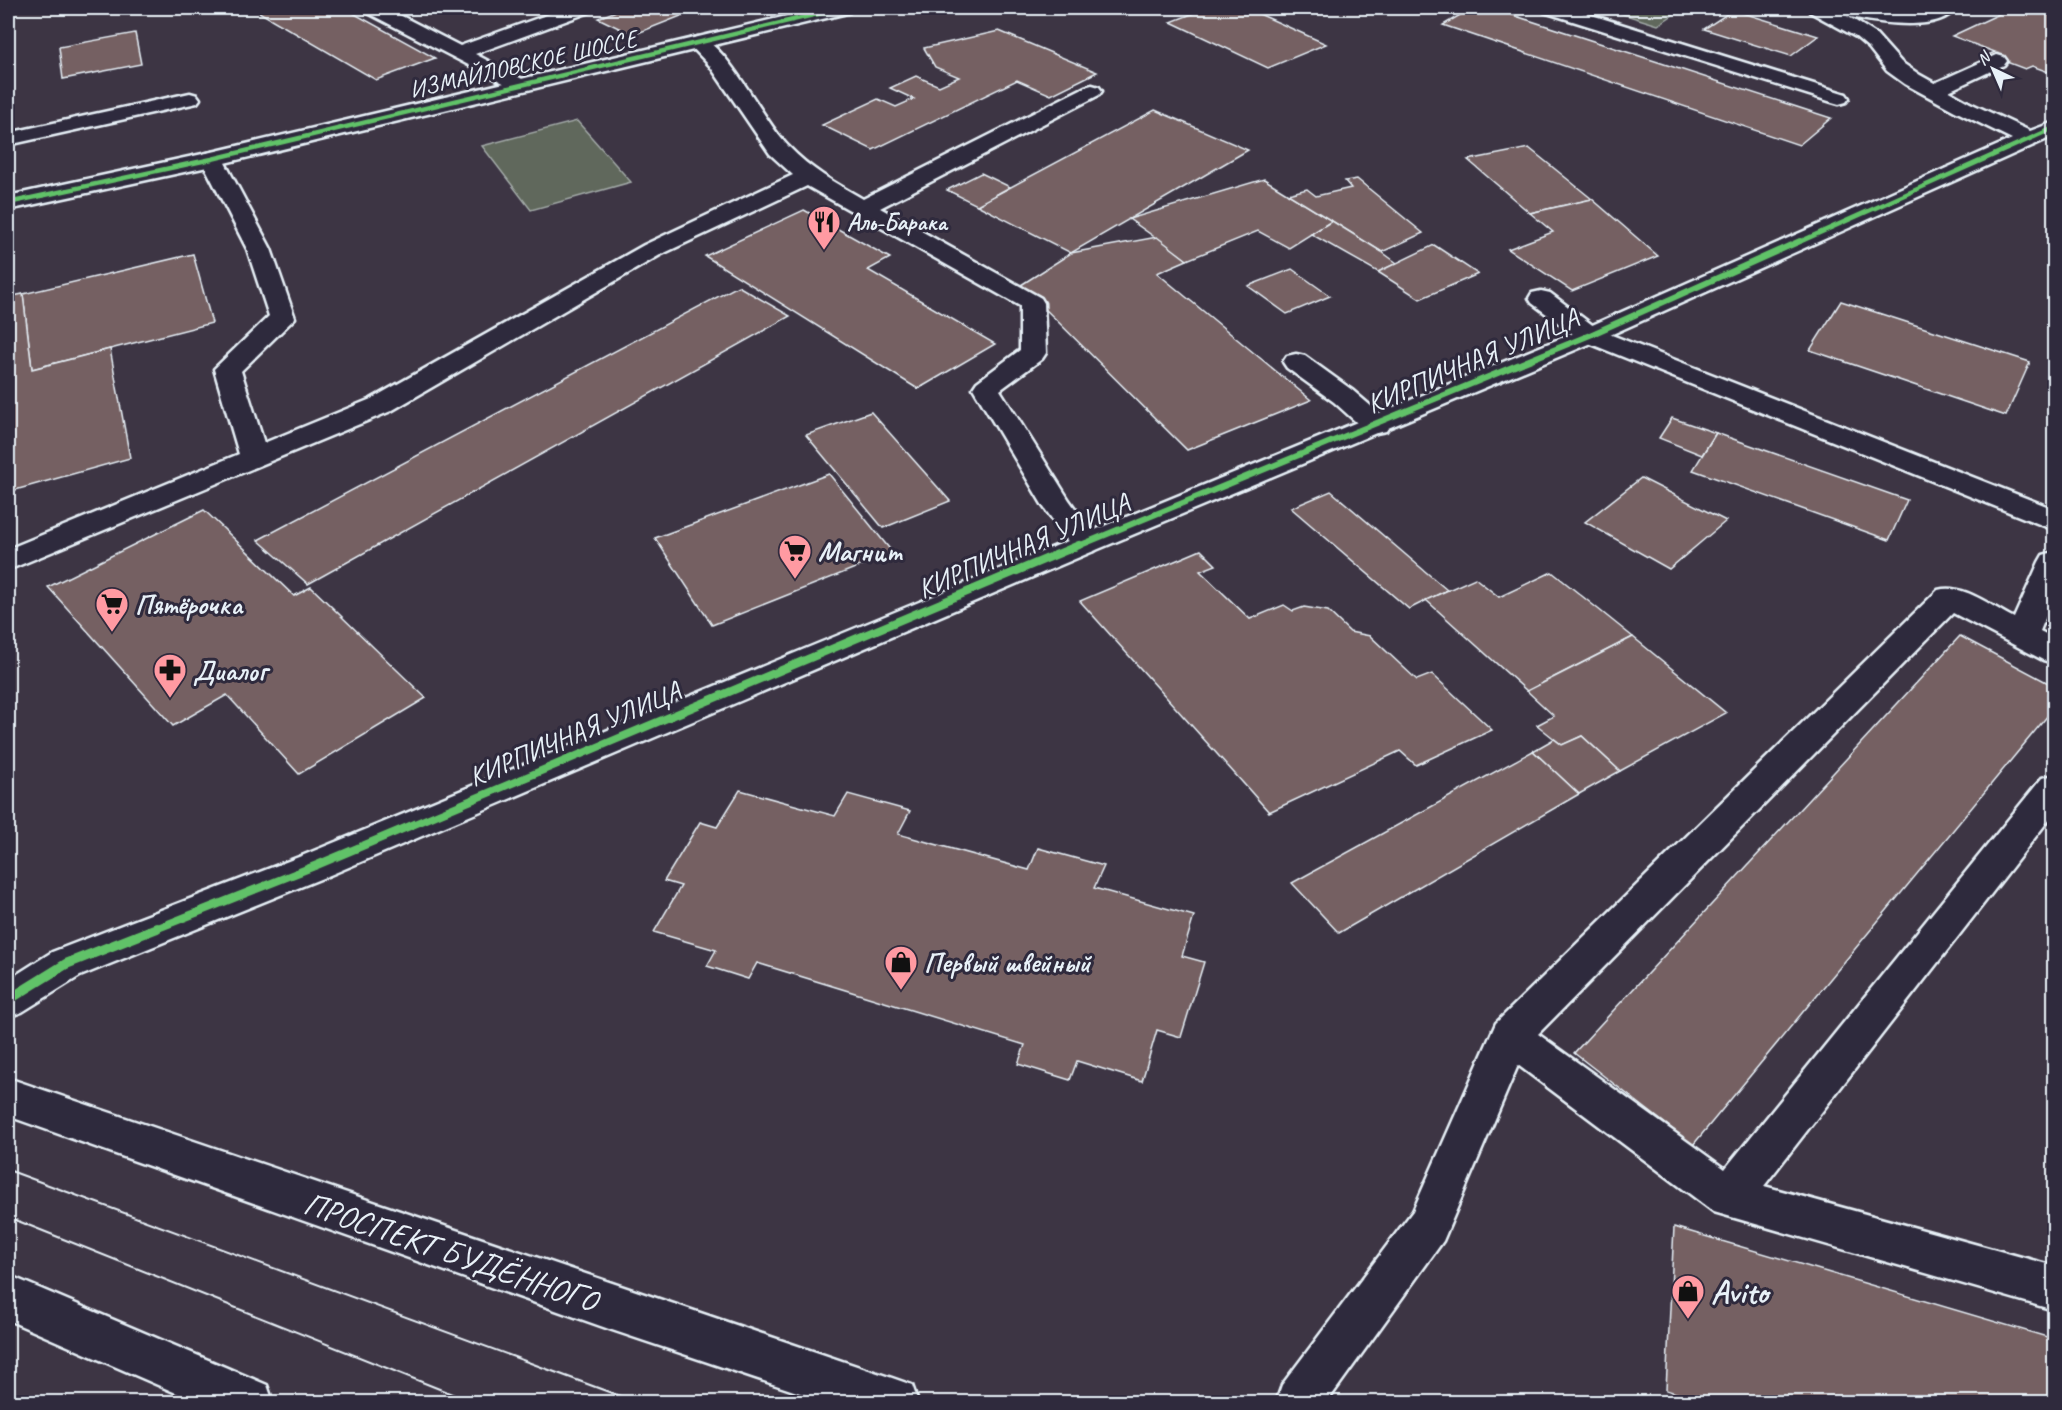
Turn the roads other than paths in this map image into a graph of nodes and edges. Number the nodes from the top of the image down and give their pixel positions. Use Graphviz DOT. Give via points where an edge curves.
graph roads {
  1 [pos="373,8"];
  2 [pos="583,8"];
  3 [pos="843,8"];
  4 [pos="1551,8"];
  5 [pos="1817,8"];
  6 [pos="1835,8"];
  7 [pos="1946,8"];
  8 [pos="698,43"];
  9 [pos="459,53"];
  10 [pos="1998,61"];
  11 [pos="519,85"];
  12 [pos="1092,91"];
  13 [pos="1933,91"];
  14 [pos="1839,98"];
  15 [pos="190,99"];
  16 [pos="2043,134"];
  17 [pos="8,139"];
  18 [pos="212,159"];
  19 [pos="808,177"];
  20 [pos="8,203"];
  21 [pos="863,208"];
  22 [pos="8,214"];
  23 [pos="1541,298"];
  24 [pos="1590,334"];
  25 [pos="1296,362"];
  26 [pos="1376,425"];
  27 [pos="254,457"];
  28 [pos="2055,520"];
  29 [pos="1085,543"];
  30 [pos="8,560"];
  31 [pos="2055,562"];
  32 [pos="2038,644"];
  33 [pos="2055,788"];
  34 [pos="8,1000"];
  35 [pos="1510,1036"];
  36 [pos="8,1097"];
  37 [pos="1729,1197"];
  38 [pos="2055,1288"];
  39 [pos="8,1298"];
  40 [pos="250,1402"];
  41 [pos="895,1402"];
  42 [pos="1299,1402"];
  1 -- 9 [label="street"];
  2 -- 9 [label="street"];
  3 -- 8 [label="street, ИЗМАЙЛОВСКОЕ ШОССЕ"];
  4 -- 14 [label="street"];
  5 -- 13 [label="street" via="1846,22 1875,44 1894,67"];
  6 -- 7 [label="street" via="1894,18 1936,15"];
  8 -- 11 [label="street, ИЗМАЙЛОВСКОЕ ШОССЕ"];
  8 -- 19 [label="street" via="717,62 778,149"];
  9 -- 11 [label="street"];
  10 -- 13 [label="street"];
  11 -- 18 [label="street, ИЗМАЙЛОВСКОЕ ШОССЕ"];
  12 -- 21 [label="street"];
  13 -- 16 [label="street" via="1963,108"];
  15 -- 17 [label="street"];
  16 -- 24 [label="street, КИРПИЧНАЯ УЛИЦА"];
  18 -- 20 [label="street, ИЗМАЙЛОВСКОЕ ШОССЕ"];
  18 -- 22 [label="street, ИЗМАЙЛОВСКОЕ ШОССЕ"];
  18 -- 27 [label="street" via="259,249 282,318 227,369"];
  19 -- 21 [label="street"];
  19 -- 27 [label="street" via="652,250 381,405"];
  21 -- 29 [label="street" via="1032,303 1033,353 986,388"];
  23 -- 24 [label="street"];
  24 -- 26 [label="street, КИРПИЧНАЯ УЛИЦА"];
  24 -- 28 [label="street"];
  25 -- 26 [label="street"];
  26 -- 29 [label="street, КИРПИЧНАЯ УЛИЦА"];
  27 -- 30 [label="street"];
  29 -- 34 [label="street, КИРПИЧНАЯ УЛИЦА" via="328,860 66,964"];
  31 -- 32 [label="street"];
  32 -- 35 [label="street" via="1949,598"];
  33 -- 37 [label="street"];
  35 -- 37 [label="street"];
  35 -- 42 [label="street" via="1428,1226"];
  36 -- 41 [label="street, ПРОСПЕКТ БУДЁННОГО"];
  37 -- 38 [label="street"];
  39 -- 40 [label="street"];
}
